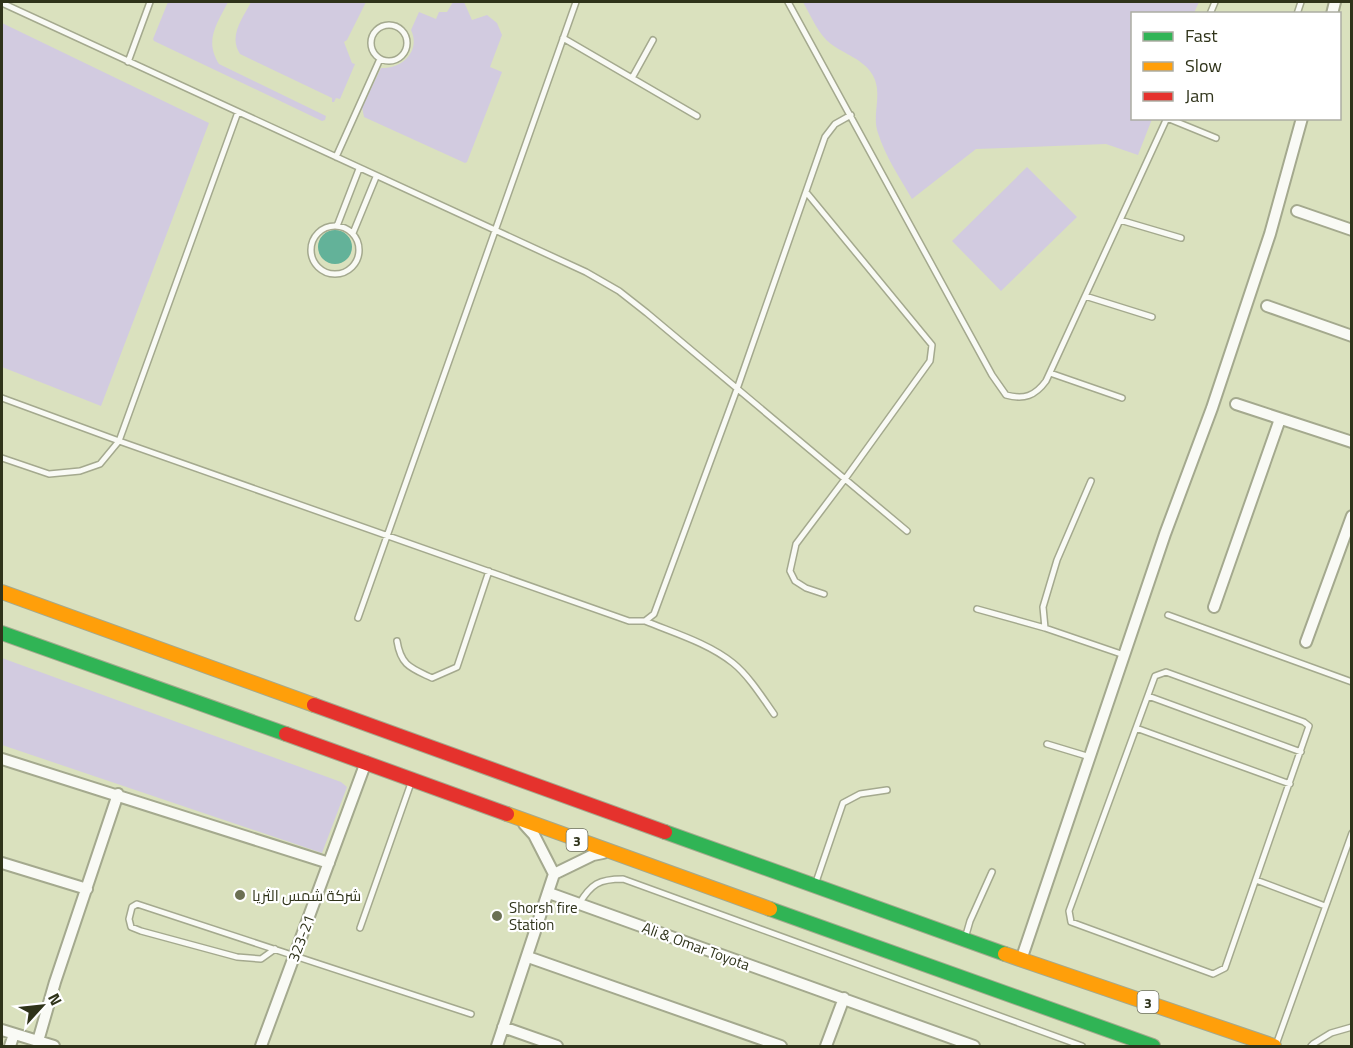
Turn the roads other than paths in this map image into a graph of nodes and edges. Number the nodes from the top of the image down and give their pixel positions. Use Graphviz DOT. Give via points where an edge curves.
graph roads {
  1 [pos="150,2"];
  2 [pos="576,2"];
  3 [pos="788,2"];
  4 [pos="2,3"];
  5 [pos="563,38"];
  6 [pos="653,40"];
  7 [pos="380,59"];
  8 [pos="128,62"];
  9 [pos="632,78"];
  10 [pos="238,112"];
  11 [pos="850,115"];
  12 [pos="697,116"];
  13 [pos="1166,120"];
  14 [pos="1172,120"];
  15 [pos="1301,120"];
  16 [pos="1216,138"];
  17 [pos="336,157"];
  18 [pos="359,169"];
  19 [pos="376,177"];
  20 [pos="806,192"];
  21 [pos="1297,211"];
  22 [pos="1120,220"];
  23 [pos="337,226"];
  24 [pos="497,230"];
  25 [pos="1352,230"];
  26 [pos="353,233"];
  27 [pos="1181,238"];
  28 [pos="1085,296"];
  29 [pos="1267,306"];
  30 [pos="1152,317"];
  31 [pos="1352,336"];
  32 [pos="1050,373"];
  33 [pos="737,390"];
  34 [pos="2,398"];
  35 [pos="1122,398"];
  36 [pos="1236,404"];
  37 [pos="1280,419"];
  38 [pos="119,441"];
  39 [pos="1352,442"];
  40 [pos="2,458"];
  41 [pos="845,479"];
  42 [pos="1091,481"];
  43 [pos="1352,516"];
  44 [pos="907,531"];
  45 [pos="387,535"];
  46 [pos="489,571"];
  47 [pos="2,592"];
  48 [pos="824,594"];
  49 [pos="1214,607"];
  50 [pos="977,609"];
  51 [pos="1168,615"];
  52 [pos="358,618"];
  53 [pos="645,621"];
  54 [pos="1045,628"];
  55 [pos="2,633"];
  56 [pos="397,641"];
  57 [pos="1306,642"];
  58 [pos="1124,655"];
  59 [pos="1352,682"];
  60 [pos="1148,696"];
  61 [pos="774,714"];
  62 [pos="1136,728"];
  63 [pos="1047,744"];
  64 [pos="1301,752"];
  65 [pos="1090,757"];
  66 [pos="2,759"];
  67 [pos="366,762"];
  68 [pos="413,779"];
  69 [pos="1290,784"];
  70 [pos="887,790"];
  71 [pos="118,794"];
  72 [pos="521,820"];
  73 [pos="1352,833"];
  74 [pos="609,852"];
  75 [pos="632,860"];
  76 [pos="2,863"];
  77 [pos="329,863"];
  78 [pos="992,872"];
  79 [pos="554,874"];
  80 [pos="622,879"];
  81 [pos="1256,880"];
  82 [pos="815,885"];
  83 [pos="87,889"];
  84 [pos="549,893"];
  85 [pos="579,904"];
  86 [pos="1326,906"];
  87 [pos="360,928"];
  88 [pos="959,937"];
  89 [pos="275,949"];
  90 [pos="295,955"];
  91 [pos="528,957"];
  92 [pos="1021,960"];
  93 [pos="947,972"];
  94 [pos="844,998"];
  95 [pos="471,1014"];
  96 [pos="503,1027"];
  97 [pos="1352,1028"];
  98 [pos="2,1030"];
  99 [pos="14,1034"];
  100 [pos="38,1041"];
  101 [pos="10,1047"];
  102 [pos="54,1047"];
  103 [pos="261,1047"];
  104 [pos="497,1047"];
  105 [pos="557,1047"];
  106 [pos="781,1047"];
  107 [pos="826,1047"];
  108 [pos="974,1047"];
  109 [pos="1082,1047"];
  110 [pos="1153,1047"];
  111 [pos="1275,1047"];
  112 [pos="1311,1047"];
  1 -- 8 [label="lane"];
  2 -- 5 [label="lane"];
  3 -- 11 [label="lane"];
  4 -- 8 [label="lane"];
  5 -- 9 [label="lane"];
  5 -- 24 [label="lane"];
  6 -- 9 [label="lane"];
  7 -- 7 [label="lane" via="391,61 405,52 405,35 397,27 381,27 373,35 371,45"];
  7 -- 17 [label="lane"];
  8 -- 10 [label="lane"];
  9 -- 12 [label="lane"];
  10 -- 17 [label="lane"];
  10 -- 38 [label="lane"];
  11 -- 20 [label="lane" via="835,124 825,137"];
  11 -- 32 [label="lane" via="999,387 1006,395 1023,398 1036,393"];
  13 -- 22 [label="lane"];
  14 -- 16 [label="lane"];
  15 -- 58 [label="street" via="1270,234"];
  17 -- 18 [label="lane"];
  18 -- 19 [label="lane"];
  18 -- 23 [label="lane"];
  19 -- 24 [label="lane"];
  19 -- 26 [label="lane"];
  20 -- 33 [label="lane"];
  20 -- 41 [label="lane" via="932,345 930,361"];
  21 -- 25 [label="street"];
  22 -- 27 [label="lane"];
  22 -- 28 [label="lane"];
  23 -- 26 [label="lane"];
  23 -- 26 [label="lane" via="319,231 311,245 313,261 324,272 340,274 353,267 360,253"];
  24 -- 33 [label="lane" via="619,291"];
  24 -- 45 [label="lane"];
  28 -- 30 [label="lane"];
  28 -- 32 [label="lane"];
  29 -- 31 [label="street"];
  32 -- 35 [label="lane"];
  33 -- 41 [label="lane"];
  33 -- 53 [label="lane" via="654,614"];
  34 -- 38 [label="lane"];
  36 -- 37 [label="street"];
  37 -- 39 [label="street"];
  37 -- 49 [label="street"];
  38 -- 40 [label="lane" via="100,464 80,471 49,474"];
  38 -- 45 [label="lane"];
  41 -- 44 [label="lane"];
  41 -- 48 [label="lane" via="796,544 791,559 789,571 795,581"];
  42 -- 54 [label="lane" via="1057,560 1043,606"];
  43 -- 57 [label="street"];
  45 -- 46 [label="lane"];
  45 -- 52 [label="lane"];
  46 -- 53 [label="lane" via="629,621"];
  46 -- 56 [label="lane" via="457,667 432,678 406,666"];
  47 -- 82 [label="highway, 3"];
  50 -- 54 [label="lane"];
  51 -- 59 [label="lane"];
  53 -- 61 [label="lane" via="710,648 734,664"];
  54 -- 58 [label="lane"];
  55 -- 67 [label="highway, 3"];
  58 -- 65 [label="street"];
  60 -- 62 [label="lane"];
  60 -- 64 [label="lane"];
  60 -- 64 [label="lane" via="1155,676 1166,672 1294,718 1309,726"];
  62 -- 69 [label="lane"];
  62 -- 81 [label="lane" via="1069,911 1071,922 1213,974 1225,968"];
  63 -- 65 [label="lane"];
  64 -- 69 [label="lane"];
  65 -- 92 [label="street"];
  66 -- 71 [label="street"];
  67 -- 68 [label="highway, 3"];
  67 -- 77 [label="street, 323-21"];
  68 -- 72 [label="highway, 3"];
  68 -- 87 [label="lane"];
  69 -- 81 [label="lane"];
  70 -- 82 [label="lane" via="860,794 843,803"];
  71 -- 77 [label="street"];
  71 -- 83 [label="street"];
  72 -- 74 [label="highway, 3"];
  72 -- 79 [label="street" via="534,835"];
  73 -- 86 [label="lane"];
  74 -- 75 [label="highway, 3"];
  74 -- 79 [label="street" via="593,855"];
  75 -- 80 [label="lane"];
  75 -- 93 [label="highway, 3"];
  76 -- 83 [label="street"];
  77 -- 90 [label="street, 323-21"];
  78 -- 88 [label="lane"];
  79 -- 84 [label="street"];
  80 -- 85 [label="lane" via="598,882 587,890"];
  80 -- 109 [label="lane"];
  81 -- 86 [label="lane"];
  82 -- 88 [label="highway, 3"];
  83 -- 100 [label="street"];
  84 -- 85 [label="street, Ali & Omar Toyota"];
  84 -- 91 [label="street"];
  85 -- 94 [label="street, Ali & Omar Toyota"];
  86 -- 111 [label="lane"];
  88 -- 92 [label="highway, 3"];
  88 -- 93 [label="highway" via="939,948 939,964"];
  89 -- 89 [label="lane" via="137,904 129,919 131,927 141,931 237,957 261,958"];
  89 -- 90 [label="lane"];
  90 -- 95 [label="lane"];
  90 -- 103 [label="street, 323-21"];
  91 -- 96 [label="street"];
  91 -- 106 [label="street"];
  92 -- 111 [label="highway, 3"];
  93 -- 110 [label="highway, 3"];
  94 -- 107 [label="street"];
  94 -- 108 [label="street, Ali & Omar Toyota"];
  96 -- 104 [label="street"];
  96 -- 105 [label="street"];
  97 -- 112 [label="lane" via="1331,1033"];
  98 -- 99 [label="street"];
  99 -- 100 [label="street"];
  99 -- 101 [label="street"];
  100 -- 102 [label="street"];
}
